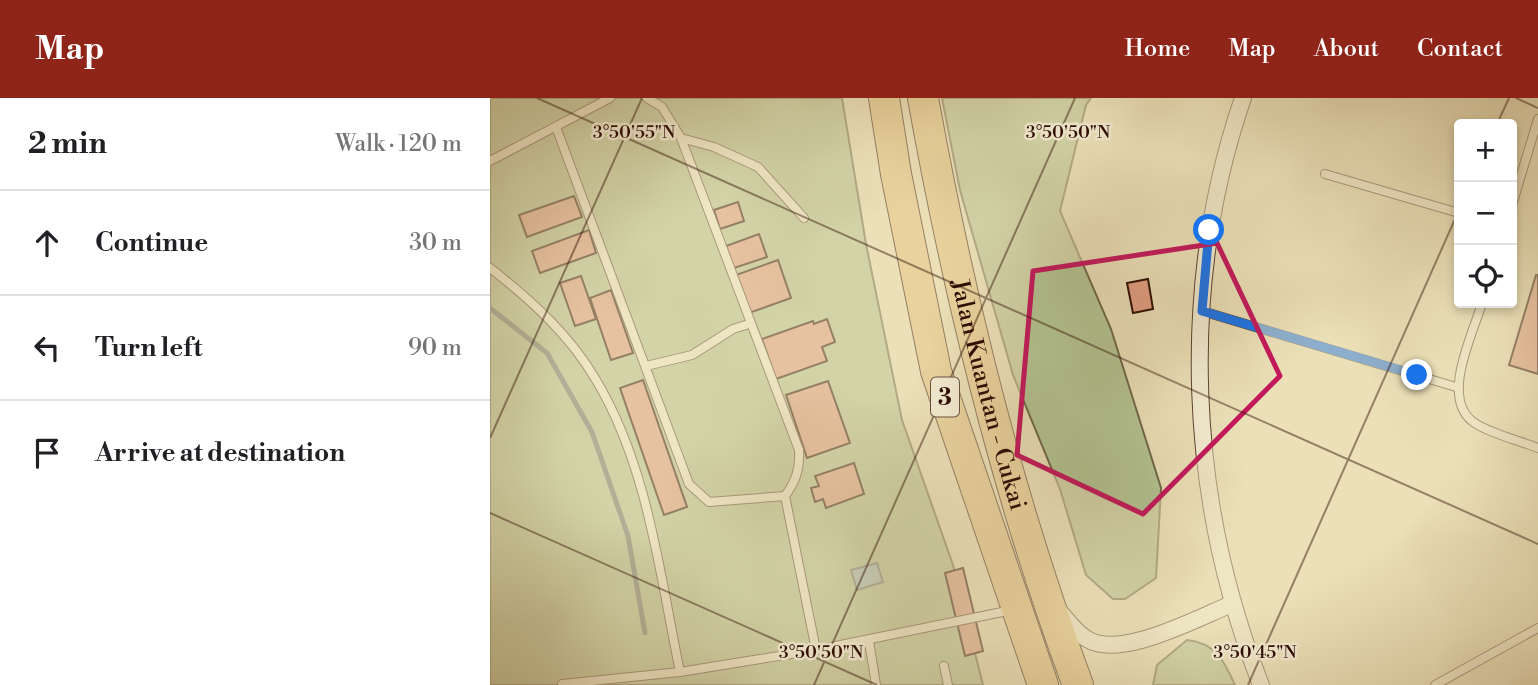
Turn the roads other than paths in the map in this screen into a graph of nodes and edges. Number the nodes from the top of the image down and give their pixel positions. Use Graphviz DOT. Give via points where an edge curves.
graph roads {
  1 [pos="647,98"];
  2 [pos="884,98"];
  3 [pos="923,98"];
  4 [pos="1243,98"];
  5 [pos="604,99"];
  6 [pos="1538,119"];
  7 [pos="556,127"];
  8 [pos="681,138"];
  9 [pos="490,161"];
  10 [pos="1325,174"];
  11 [pos="1517,188"];
  12 [pos="1454,212"];
  13 [pos="804,218"];
  14 [pos="490,268"];
  15 [pos="1480,308"];
  16 [pos="1202,311"];
  17 [pos="749,324"];
  18 [pos="646,366"];
  19 [pos="1456,387"];
  20 [pos="1538,448"];
  21 [pos="785,496"];
  22 [pos="1044,594"];
  23 [pos="1232,604"];
  24 [pos="1015,609"];
  25 [pos="1538,628"];
  26 [pos="869,641"];
  27 [pos="816,650"];
  28 [pos="944,666"];
  29 [pos="680,672"];
  30 [pos="581,683"];
  31 [pos="562,684"];
  32 [pos="876,685"];
  33 [pos="948,685"];
  34 [pos="1043,685"];
  35 [pos="1078,685"];
  36 [pos="1261,685"];
  37 [pos="1434,685"];
  1 -- 8 [label="lane" via="662,107"];
  2 -- 24 [label="highway, Jalan Kuantan - Cukai / 3" via="936,371"];
  3 -- 22 [label="highway, Jalan Kuantan - Cukai / 3" via="974,351"];
  4 -- 16 [label="street" via="1209,230"];
  5 -- 7 [label="lane"];
  6 -- 11 [label="lane"];
  7 -- 9 [label="lane"];
  7 -- 18 [label="lane"];
  8 -- 13 [label="lane" via="758,167"];
  8 -- 17 [label="lane"];
  10 -- 12 [label="lane"];
  14 -- 29 [label="lane" via="564,334 597,381 625,443 648,518"];
  15 -- 19 [label="lane"];
  16 -- 19 [label="lane"];
  16 -- 23 [label="street" via="1199,377 1212,513"];
  17 -- 18 [label="lane" via="692,355"];
  17 -- 21 [label="lane" via="799,450 800,466"];
  18 -- 21 [label="lane" via="696,493 709,502 721,503"];
  19 -- 20 [label="lane" via="1472,422"];
  21 -- 27 [label="lane"];
  22 -- 23 [label="street" via="1077,632 1105,647 1129,645"];
  22 -- 35 [label="highway, Jalan Kuantan - Cukai / 3"];
  23 -- 36 [label="street"];
  24 -- 26 [label="lane"];
  24 -- 34 [label="highway, Jalan Kuantan - Cukai / 3"];
  25 -- 37 [label="lane"];
  26 -- 27 [label="lane"];
  26 -- 32 [label="lane"];
  27 -- 29 [label="lane"];
  28 -- 33 [label="lane"];
  29 -- 30 [label="lane"];
  30 -- 31 [label="lane"];
}
